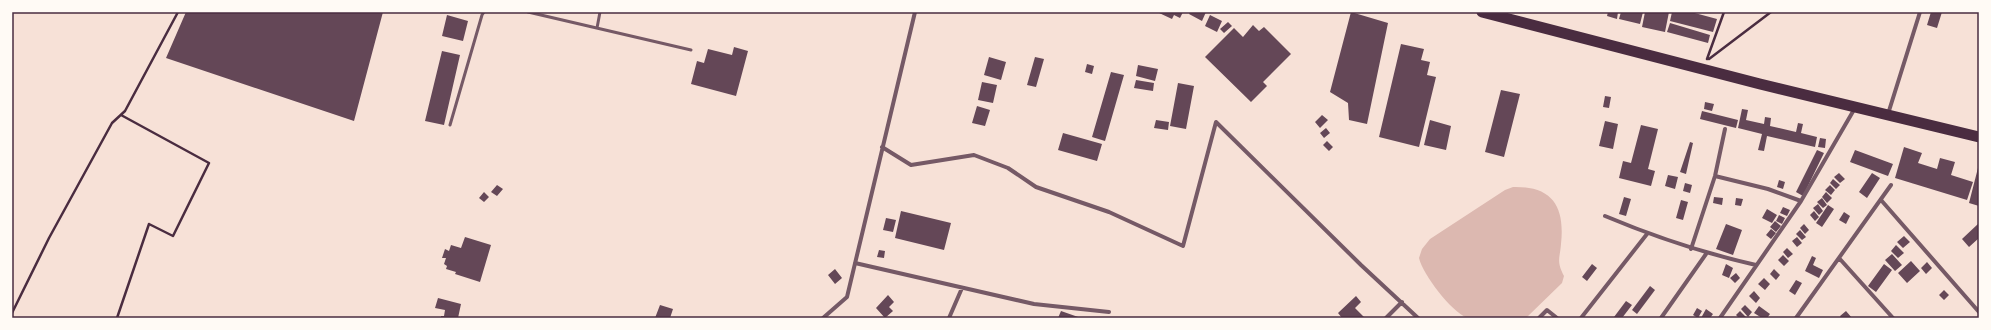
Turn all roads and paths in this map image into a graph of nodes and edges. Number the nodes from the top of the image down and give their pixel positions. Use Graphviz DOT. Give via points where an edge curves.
graph roads {
  1 [pos="178,12"];
  2 [pos="484,12"];
  3 [pos="528,12"];
  4 [pos="600,12"];
  5 [pos="915,12"];
  6 [pos="1482,12"];
  7 [pos="1724,12"];
  8 [pos="1771,12"];
  9 [pos="1920,12"];
  10 [pos="596,28"];
  11 [pos="691,50"];
  12 [pos="1856,106"];
  13 [pos="1888,114"];
  14 [pos="120,115"];
  15 [pos="450,125"];
  16 [pos="1725,129"];
  17 [pos="1979,137"];
  18 [pos="882,147"];
  19 [pos="1715,176"];
  20 [pos="1891,185"];
  21 [pos="1881,200"];
  22 [pos="1801,201"];
  23 [pos="1605,216"];
  24 [pos="1647,234"];
  25 [pos="1691,248"];
  26 [pos="1706,254"];
  27 [pos="1839,258"];
  28 [pos="855,263"];
  29 [pos="1756,265"];
  30 [pos="962,288"];
  31 [pos="1402,302"];
  32 [pos="1109,312"];
  33 [pos="1979,312"];
  34 [pos="12,313"];
  35 [pos="117,318"];
  36 [pos="823,318"];
  37 [pos="949,318"];
  38 [pos="1386,318"];
  39 [pos="1418,318"];
  40 [pos="1539,318"];
  41 [pos="1556,318"];
  42 [pos="1581,318"];
  43 [pos="1661,318"];
  44 [pos="1720,318"];
  45 [pos="1796,318"];
  46 [pos="1893,318"];
  1 -- 14 [label="path"];
  2 -- 15 [label="lane"];
  3 -- 10 [label="lane"];
  4 -- 10 [label="lane"];
  5 -- 18 [label="street"];
  6 -- 12 [label="highway" via="1760,84"];
  7 -- 8 [label="path" via="1707,61"];
  9 -- 13 [label="street"];
  10 -- 11 [label="lane"];
  12 -- 13 [label="highway"];
  12 -- 22 [label="street"];
  13 -- 17 [label="highway"];
  14 -- 34 [label="path" via="112,122 49,238"];
  14 -- 35 [label="path" via="209,163 173,236 149,224"];
  16 -- 19 [label="street"];
  18 -- 28 [label="street"];
  18 -- 31 [label="street" via="911,165 974,155 1008,168 1036,187 1109,212 1183,246 1216,122"];
  19 -- 22 [label="street" via="1768,189"];
  19 -- 25 [label="street"];
  20 -- 21 [label="street"];
  21 -- 27 [label="street"];
  21 -- 33 [label="street"];
  22 -- 29 [label="street"];
  23 -- 24 [label="street"];
  24 -- 25 [label="street"];
  24 -- 42 [label="street"];
  25 -- 26 [label="street"];
  26 -- 29 [label="street"];
  26 -- 43 [label="street"];
  27 -- 45 [label="street"];
  27 -- 46 [label="street"];
  28 -- 30 [label="street"];
  28 -- 36 [label="street" via="847,297"];
  29 -- 44 [label="street"];
  30 -- 32 [label="street" via="1034,304"];
  30 -- 37 [label="street"];
  31 -- 38 [label="street"];
  31 -- 39 [label="street"];
  40 -- 41 [label="street" via="1547,310"];
}
